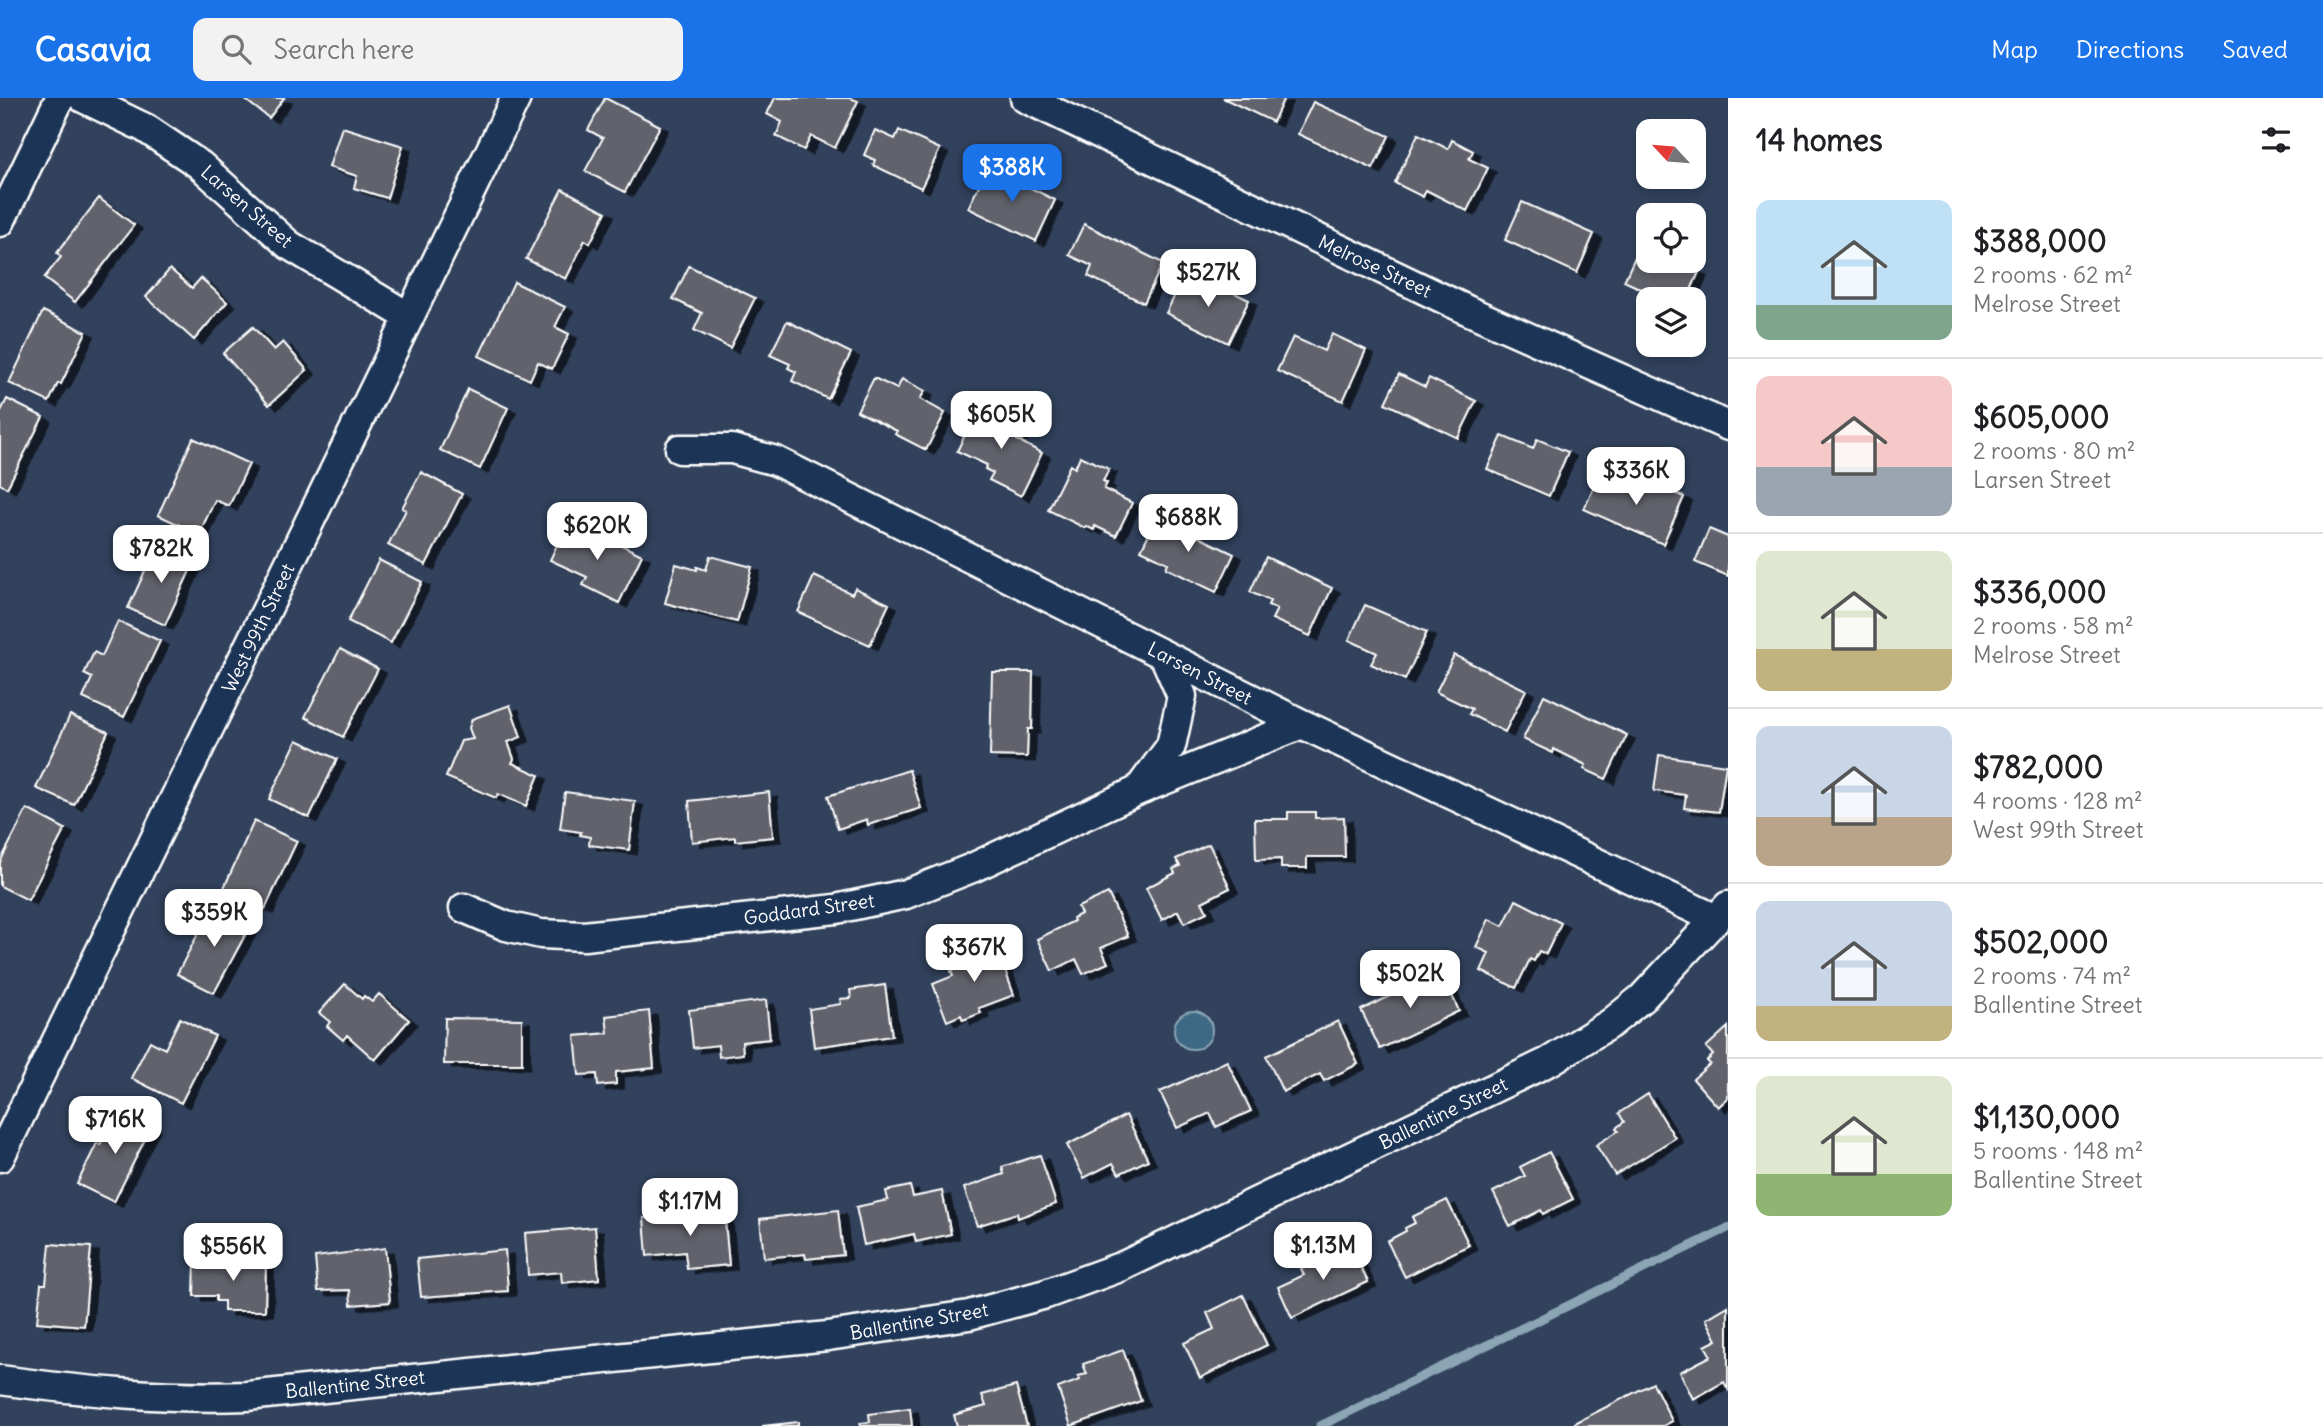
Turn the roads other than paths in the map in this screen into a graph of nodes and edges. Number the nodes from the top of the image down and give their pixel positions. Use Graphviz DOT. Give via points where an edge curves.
graph roads {
  1 [pos="60,98"];
  2 [pos="83,98"];
  3 [pos="516,98"];
  4 [pos="1025,98"];
  5 [pos="0,222"];
  6 [pos="409,317"];
  7 [pos="1728,426"];
  8 [pos="680,449"];
  9 [pos="1164,655"];
  10 [pos="1302,724"];
  11 [pos="1137,791"];
  12 [pos="464,908"];
  13 [pos="1722,913"];
  14 [pos="0,1157"];
  15 [pos="0,1380"];
  1 -- 5 [label="street"];
  2 -- 6 [label="street, Larsen Street" via="156,135 200,165 289,245"];
  3 -- 6 [label="street, West 99th Street"];
  4 -- 7 [label="street, Melrose Street" via="1467,310"];
  6 -- 14 [label="street, West 99th Street"];
  8 -- 9 [label="street, Larsen Street" via="732,449 776,461"];
  9 -- 10 [label="street, Larsen Street"];
  9 -- 11 [label="street, Goddard Street" via="1182,696 1171,746"];
  10 -- 11 [label="street, Goddard Street"];
  10 -- 13 [label="street, Larsen Street"];
  11 -- 12 [label="street, Goddard Street" via="906,894 836,909 584,936 506,926"];
  13 -- 15 [label="street, Ballentine Street" via="1642,998 1550,1061 1123,1266 969,1315 828,1336 247,1395 144,1395"];
}
